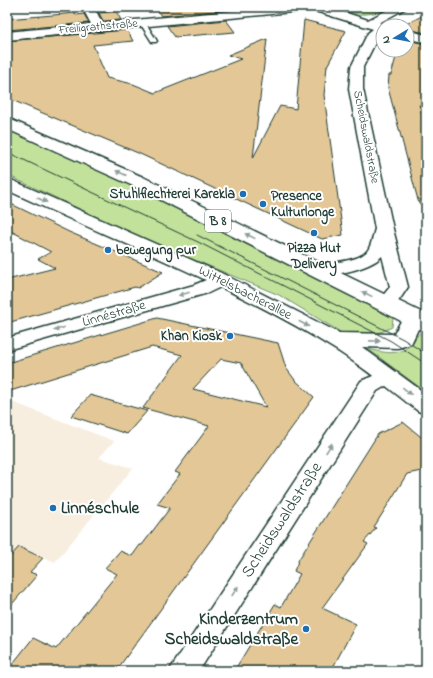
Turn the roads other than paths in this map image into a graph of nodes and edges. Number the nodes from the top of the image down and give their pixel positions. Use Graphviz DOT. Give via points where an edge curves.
graph roads {
  1 [pos="88,7"];
  2 [pos="309,7"];
  3 [pos="316,7"];
  4 [pos="402,7"];
  5 [pos="388,18"];
  6 [pos="143,23"];
  7 [pos="375,26"];
  8 [pos="98,27"];
  9 [pos="375,31"];
  10 [pos="7,36"];
  11 [pos="415,36"];
  12 [pos="426,39"];
  13 [pos="154,41"];
  14 [pos="7,123"];
  15 [pos="7,183"];
  16 [pos="384,229"];
  17 [pos="319,270"];
  18 [pos="220,280"];
  19 [pos="386,304"];
  20 [pos="420,321"];
  21 [pos="336,340"];
  22 [pos="7,344"];
  23 [pos="387,376"];
  24 [pos="426,406"];
  25 [pos="183,671"];
  1 -- 8 [label="street"];
  2 -- 6 [label="street, Freiligrathstraße"];
  3 -- 7 [label="street"];
  4 -- 5 [label="street"];
  6 -- 8 [label="street, Freiligrathstraße"];
  6 -- 13 [label="lane"];
  8 -- 10 [label="street, Freiligrathstraße"];
  9 -- 16 [label="street, Scheidswaldstraße" via="357,67 356,89"];
  11 -- 12 [label="street"];
  17 -- 14 [label="main road, B 8, one-way" via="137,181"];
  15 -- 18 [label="main road, Wittelsbacherallee, one-way"];
  16 -- 17 [label="street" via="375,253 366,260"];
  16 -- 19 [label="street, Scheidswaldstraße" via="399,287"];
  19 -- 17 [label="main road, B 8, one-way"];
  18 -- 21 [label="main road, Wittelsbacherallee, one-way"];
  18 -- 22 [label="street, Linnéstraße, one-way" via="201,289"];
  19 -- 20 [label="main road, B 8"];
  21 -- 20 [label="main road, one-way" via="398,341"];
  21 -- 23 [label="main road, Wittelsbacherallee"];
  23 -- 24 [label="main road, Wittelsbacherallee, one-way"];
  25 -- 23 [label="street, Scheidswaldstraße, one-way" via="369,386"];
}
